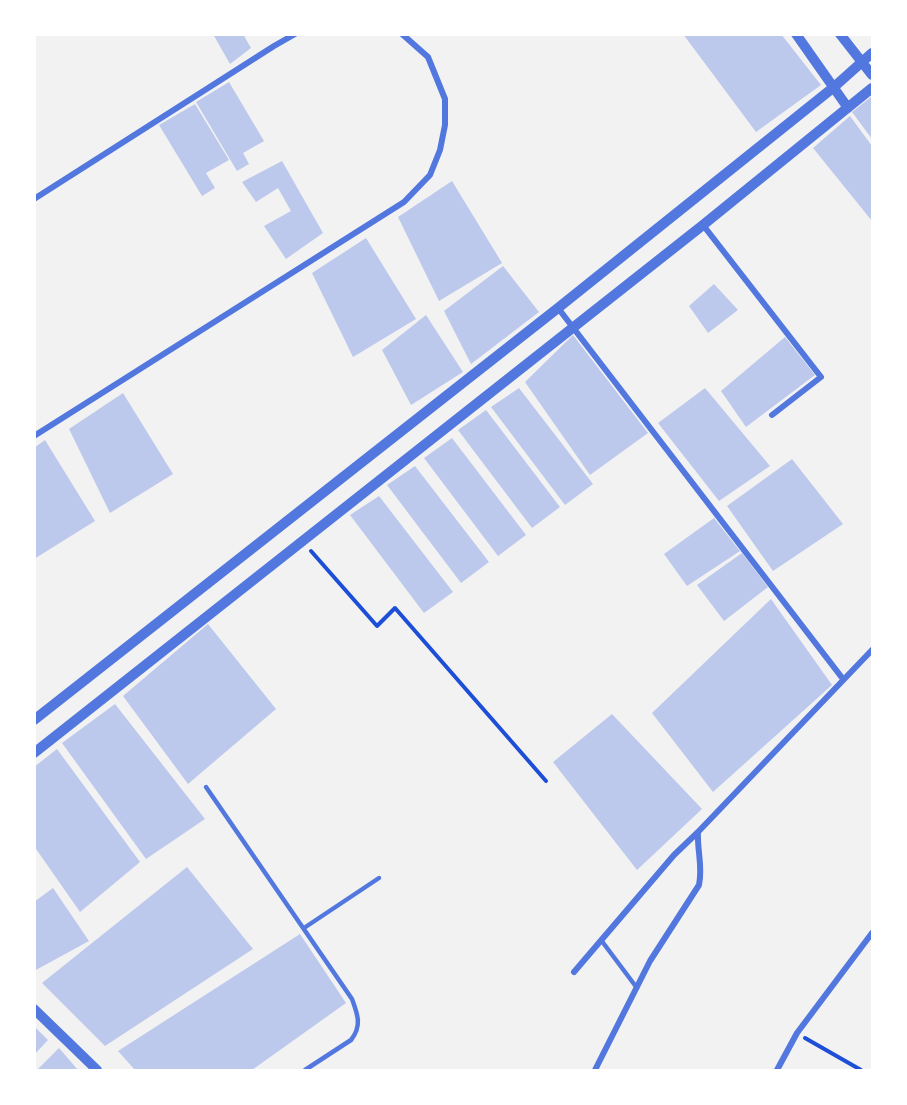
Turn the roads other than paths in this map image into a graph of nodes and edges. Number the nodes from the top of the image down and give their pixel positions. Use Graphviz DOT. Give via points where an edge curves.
graph roads {
  1 [pos="295,34"];
  2 [pos="402,34"];
  3 [pos="796,34"];
  4 [pos="840,34"];
  5 [pos="873,53"];
  6 [pos="862,61"];
  7 [pos="873,75"];
  8 [pos="834,87"];
  9 [pos="873,88"];
  10 [pos="848,108"];
  11 [pos="34,199"];
  12 [pos="703,225"];
  13 [pos="558,308"];
  14 [pos="573,327"];
  15 [pos="772,416"];
  16 [pos="34,436"];
  17 [pos="873,650"];
  18 [pos="843,679"];
  19 [pos="34,720"];
  20 [pos="34,753"];
  21 [pos="206,787"];
  22 [pos="698,832"];
  23 [pos="379,878"];
  24 [pos="304,928"];
  25 [pos="873,933"];
  26 [pos="601,940"];
  27 [pos="574,972"];
  28 [pos="638,988"];
  29 [pos="34,1009"];
  30 [pos="98,1071"];
  31 [pos="305,1071"];
  32 [pos="595,1071"];
  33 [pos="777,1071"];
  1 -- 11 [label="street"];
  2 -- 16 [label="street" via="428,57 445,99 445,125 430,175 404,202"];
  3 -- 8 [label="street"];
  4 -- 6 [label="street"];
  5 -- 6 [label="street"];
  6 -- 7 [label="street"];
  6 -- 8 [label="street"];
  8 -- 10 [label="street"];
  8 -- 13 [label="street"];
  9 -- 10 [label="street"];
  10 -- 12 [label="street"];
  12 -- 14 [label="street"];
  12 -- 15 [label="street" via="821,376"];
  13 -- 14 [label="street"];
  13 -- 19 [label="street"];
  14 -- 18 [label="street"];
  14 -- 20 [label="street"];
  17 -- 18 [label="street"];
  18 -- 22 [label="street"];
  21 -- 24 [label="lane"];
  22 -- 26 [label="street"];
  22 -- 28 [label="street" via="702,874 699,885 650,961"];
  23 -- 24 [label="lane"];
  24 -- 31 [label="lane" via="352,999 359,1023 351,1040"];
  25 -- 33 [label="street" via="797,1033"];
  26 -- 27 [label="street"];
  26 -- 28 [label="lane"];
  28 -- 32 [label="street"];
  29 -- 30 [label="street"];
}
